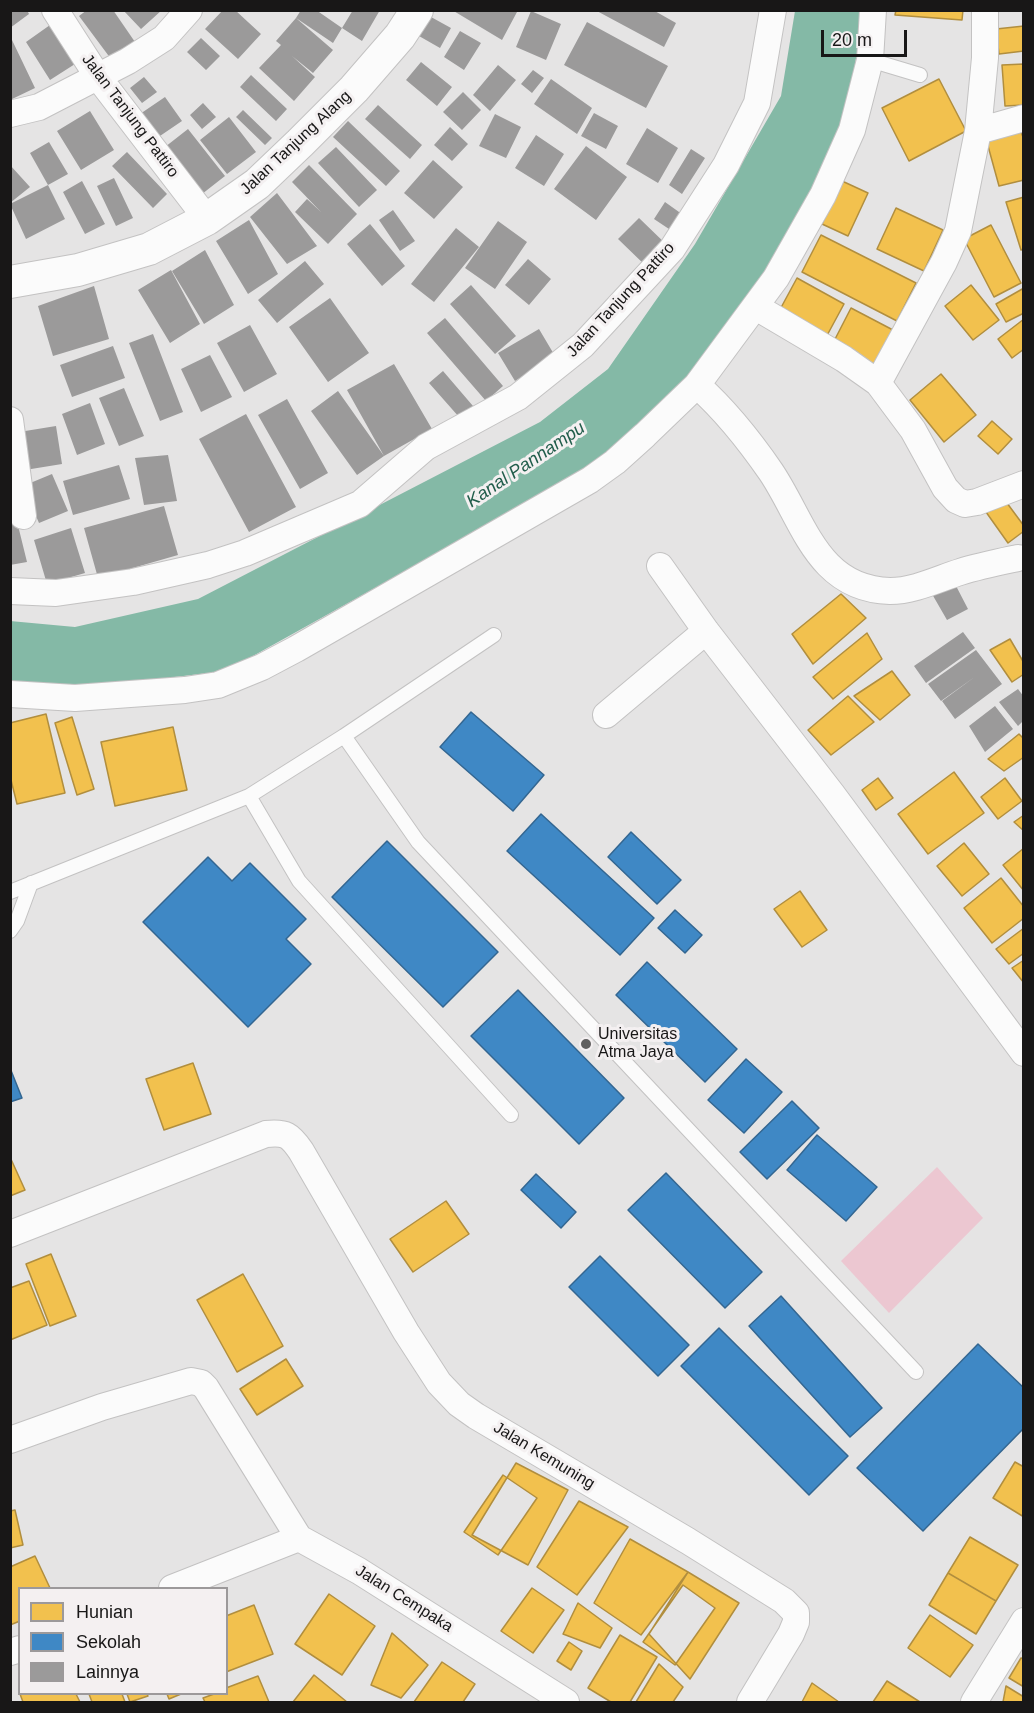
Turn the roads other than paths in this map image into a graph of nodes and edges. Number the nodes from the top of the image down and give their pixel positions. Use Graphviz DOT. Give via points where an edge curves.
graph roads {
  1 [pos="55,10"];
  2 [pos="189,10"];
  3 [pos="417,10"];
  4 [pos="773,10"];
  5 [pos="873,10"];
  6 [pos="985,10"];
  7 [pos="870,60"];
  8 [pos="920,75"];
  9 [pos="98,77"];
  10 [pos="10,114"];
  11 [pos="1023,118"];
  12 [pos="978,131"];
  13 [pos="207,219"];
  14 [pos="10,282"];
  15 [pos="756,307"];
  16 [pos="878,382"];
  17 [pos="697,385"];
  18 [pos="10,420"];
  19 [pos="1023,484"];
  20 [pos="23,516"];
  21 [pos="1018,558"];
  22 [pos="660,566"];
  23 [pos="10,591"];
  24 [pos="706,631"];
  25 [pos="494,635"];
  26 [pos="10,694"];
  27 [pos="606,715"];
  28 [pos="344,736"];
  29 [pos="249,796"];
  30 [pos="31,883"];
  31 [pos="10,892"];
  32 [pos="10,931"];
  33 [pos="1023,1053"];
  34 [pos="511,1115"];
  35 [pos="10,1234"];
  36 [pos="916,1372"];
  37 [pos="10,1440"];
  38 [pos="299,1538"];
  39 [pos="175,1587"];
  40 [pos="1023,1621"];
  41 [pos="566,1702"];
  42 [pos="750,1702"];
  43 [pos="974,1702"];
  1 -- 9 [label="street, Jalan Tanjung Pattiro"];
  2 -- 9 [label="street" via="164,38"];
  3 -- 13 [label="street, Jalan Tanjung Alang" via="354,89 300,143 257,184"];
  4 -- 23 [label="street, Jalan Tanjung Pattiro" via="757,103 726,165 672,249 584,345 518,398 426,447 360,504 245,553 134,582 56,593"];
  5 -- 7 [label="street"];
  6 -- 12 [label="street"];
  7 -- 8 [label="lane"];
  7 -- 15 [label="street" via="852,130 823,195"];
  9 -- 10 [label="street" via="39,107"];
  9 -- 13 [label="street, Jalan Tanjung Pattiro"];
  11 -- 12 [label="street"];
  12 -- 16 [label="street" via="958,231"];
  13 -- 14 [label="street, Jalan Tanjung Alang" via="149,249 78,270"];
  15 -- 16 [label="street"];
  15 -- 17 [label="street"];
  16 -- 19 [label="street" via="956,500 965,504 977,502"];
  17 -- 21 [label="street" via="738,425 784,492 821,558 837,574 852,582 890,591"];
  17 -- 26 [label="street" via="590,480 262,667 218,685 185,690 75,698"];
  18 -- 20 [label="street"];
  22 -- 24 [label="street"];
  24 -- 27 [label="street"];
  24 -- 33 [label="street"];
  25 -- 28 [label="lane"];
  28 -- 29 [label="lane"];
  28 -- 36 [label="lane" via="418,842"];
  29 -- 30 [label="lane"];
  29 -- 34 [label="lane" via="299,881"];
  30 -- 31 [label="lane"];
  30 -- 32 [label="lane"];
  35 -- 42 [label="street, Jalan Kemuning" via="266,1134 291,1137 406,1332 439,1383 459,1404 775,1595 796,1613 791,1634"];
  37 -- 38 [label="street" via="113,1403 191,1381 201,1383"];
  38 -- 39 [label="street"];
  38 -- 41 [label="street, Jalan Cempaka" via="359,1571"];
  40 -- 43 [label="street"];
}
